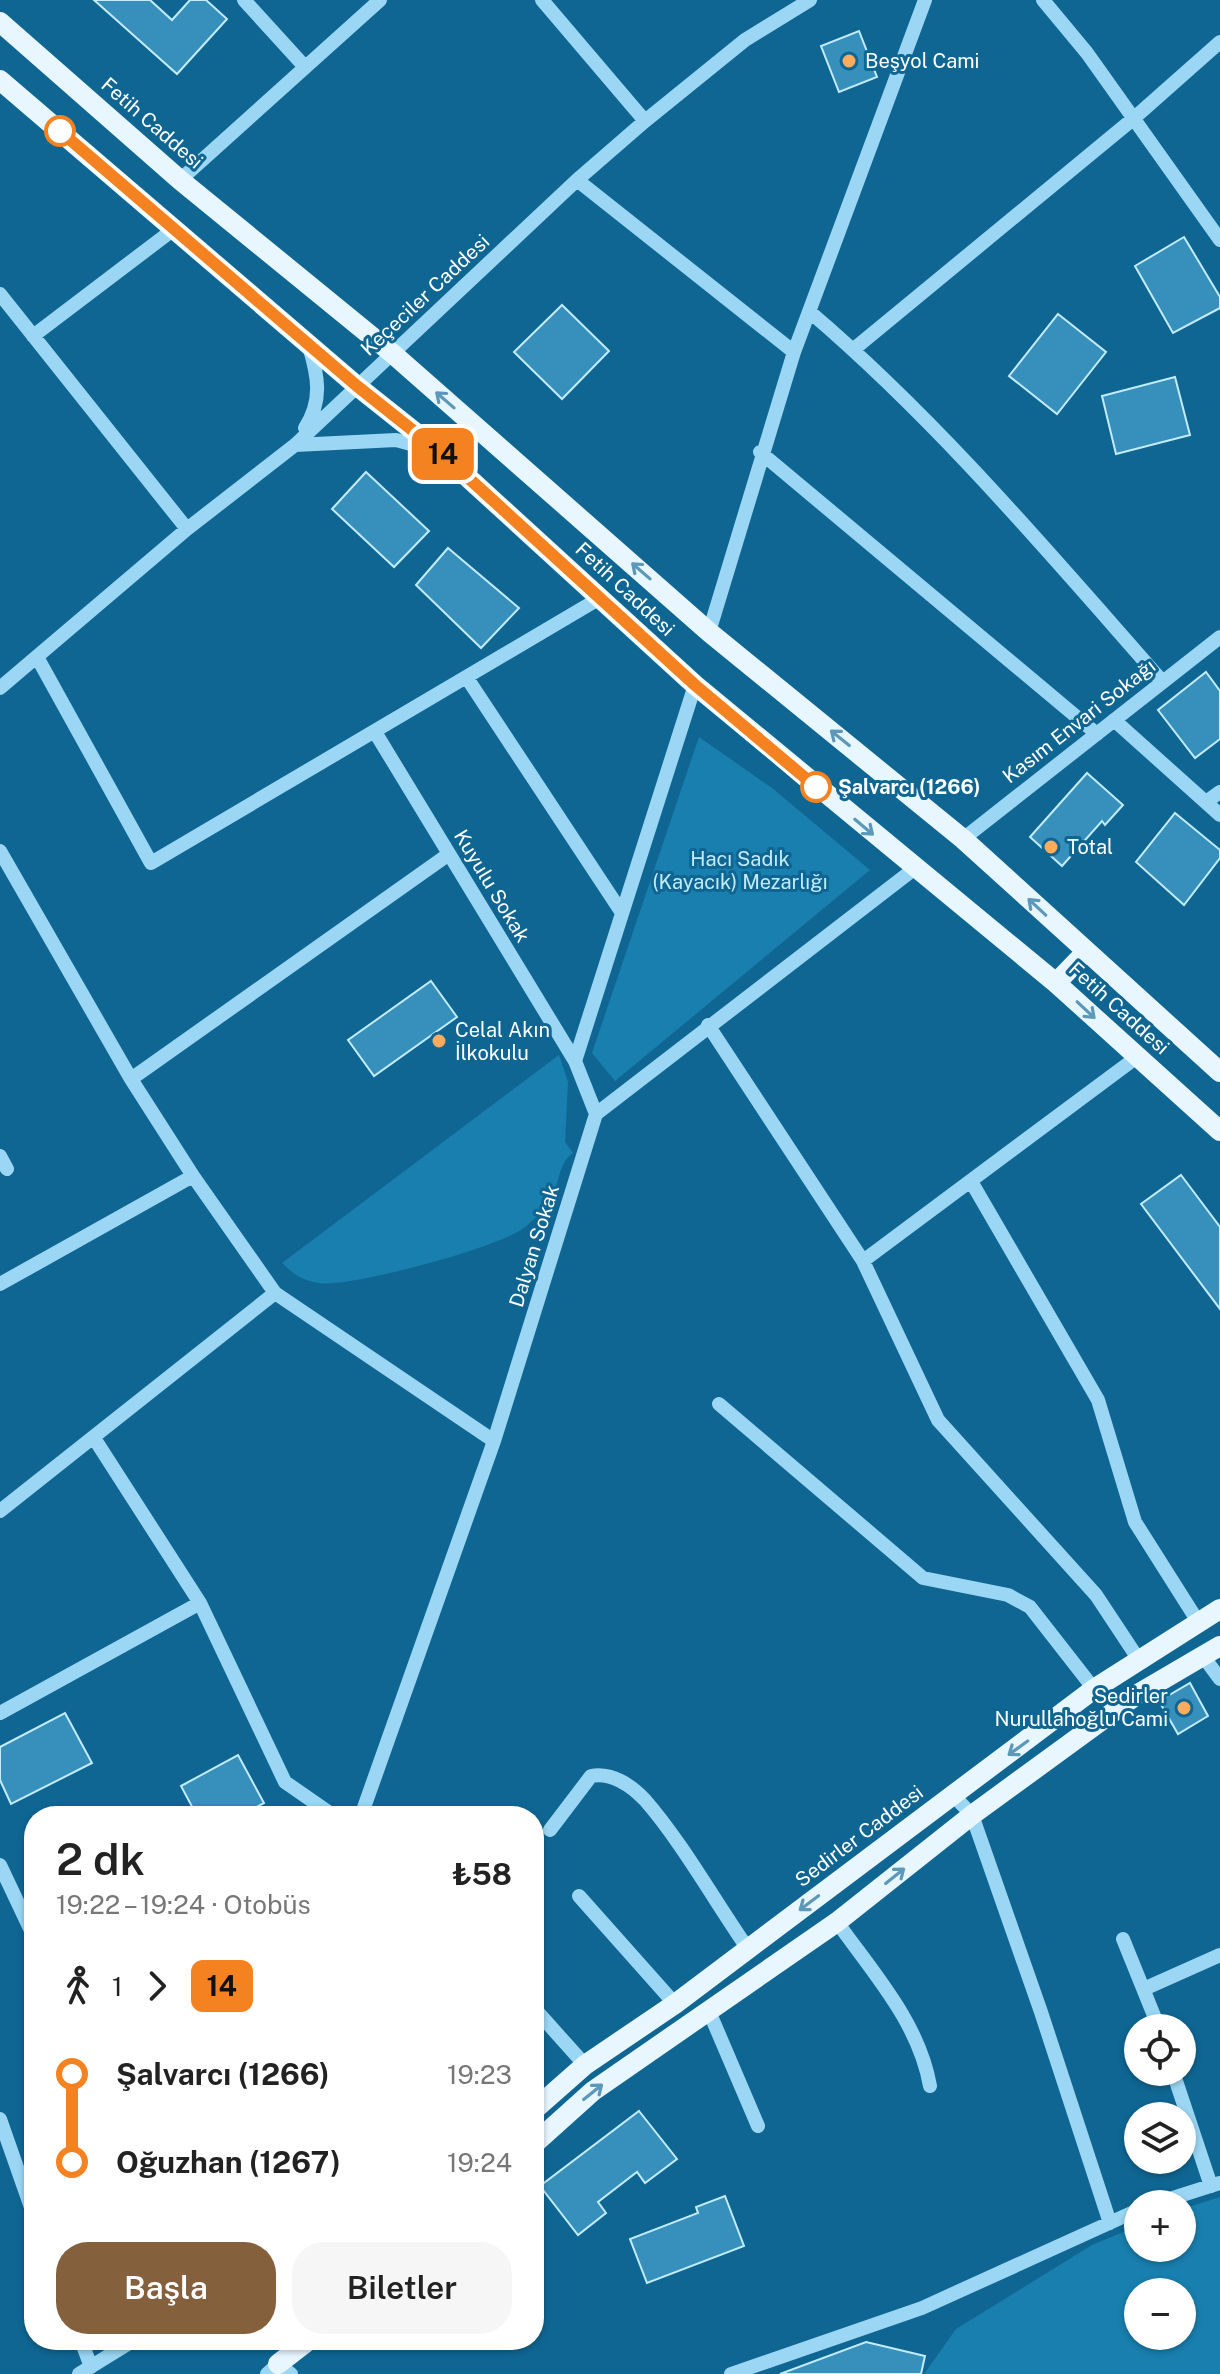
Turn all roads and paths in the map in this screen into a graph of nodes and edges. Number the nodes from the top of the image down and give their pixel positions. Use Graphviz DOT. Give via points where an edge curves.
graph roads {
  1 [pos="244,0"];
  2 [pos="380,0"];
  3 [pos="542,0"];
  4 [pos="810,0"];
  5 [pos="925,0"];
  6 [pos="1045,1"];
  7 [pos="0,22"];
  8 [pos="1220,42"];
  9 [pos="305,67"];
  10 [pos="0,80"];
  11 [pos="1133,119"];
  12 [pos="645,121"];
  13 [pos="180,180"];
  14 [pos="577,180"];
  15 [pos="174,229"];
  16 [pos="1220,240"];
  17 [pos="0,294"];
  18 [pos="810,312"];
  19 [pos="33,336"];
  20 [pos="309,345"];
  21 [pos="854,349"];
  22 [pos="794,352"];
  23 [pos="392,353"];
  24 [pos="357,386"];
  25 [pos="295,445"];
  26 [pos="440,452"];
  27 [pos="760,452"];
  28 [pos="187,529"];
  29 [pos="600,598"];
  30 [pos="709,632"];
  31 [pos="1220,637"];
  32 [pos="37,657"];
  33 [pos="467,678"];
  34 [pos="1162,681"];
  35 [pos="695,685"];
  36 [pos="0,688"];
  37 [pos="1114,720"];
  38 [pos="375,732"];
  39 [pos="1097,734"];
  40 [pos="1220,792"];
  41 [pos="1206,802"];
  42 [pos="1220,815"];
  43 [pos="963,839"];
  44 [pos="0,851"];
  45 [pos="449,854"];
  46 [pos="914,869"];
  47 [pos="622,913"];
  48 [pos="1086,952"];
  49 [pos="1056,983"];
  50 [pos="708,1025"];
  51 [pos="1137,1057"];
  52 [pos="575,1061"];
  53 [pos="1217,1064"];
  54 [pos="131,1079"];
  55 [pos="596,1114"];
  56 [pos="1220,1131"];
  57 [pos="193,1176"];
  58 [pos="972,1183"];
  59 [pos="863,1261"];
  60 [pos="0,1284"];
  61 [pos="275,1293"];
  62 [pos="719,1404"];
  63 [pos="94,1438"];
  64 [pos="494,1441"];
  65 [pos="0,1511"];
  66 [pos="200,1603"];
  67 [pos="1220,1609"];
  68 [pos="1197,1620"];
  69 [pos="1212,1651"];
  70 [pos="1139,1660"];
  71 [pos="1220,1679"];
  72 [pos="1094,1689"];
  73 [pos="0,1713"];
  74 [pos="953,1795"];
  75 [pos="320,1806"];
  76 [pos="365,1806"];
  77 [pos="972,1815"];
  78 [pos="550,1830"];
  79 [pos="0,1865"];
  80 [pos="579,1896"];
  81 [pos="24,1916"];
  82 [pos="837,1922"];
  83 [pos="1123,1939"];
  84 [pos="748,1949"];
  85 [pos="1220,1955"];
  86 [pos="1146,1988"];
  87 [pos="675,2004"];
  88 [pos="708,2009"];
  89 [pos="1154,2014"];
  90 [pos="544,2019"];
  91 [pos="585,2065"];
  92 [pos="930,2086"];
  93 [pos="1178,2086"];
  94 [pos="544,2101"];
  95 [pos="0,2119"];
  96 [pos="758,2126"];
  97 [pos="544,2135"];
  98 [pos="1215,2185"];
  99 [pos="24,2187"];
  100 [pos="1124,2216"];
  101 [pos="1110,2223"];
  102 [pos="82,2350"];
  103 [pos="118,2350"];
  104 [pos="288,2350"];
  105 [pos="299,2350"];
  106 [pos="85,2370"];
  107 [pos="279,2371"];
  108 [pos="731,2374"];
  1 -- 9 [label="street"];
  2 -- 9 [label="street"];
  3 -- 12 [label="street"];
  4 -- 12 [label="street, Keçeciler Caddesi" via="745,40"];
  5 -- 18 [label="street"];
  6 -- 11 [label="street"];
  7 -- 13 [label="main road, Fetih Caddesi"];
  8 -- 11 [label="street"];
  9 -- 13 [label="street"];
  10 -- 15 [label="main road, Fetih Caddesi"];
  11 -- 16 [label="street"];
  11 -- 21 [label="street"];
  12 -- 14 [label="street, Keçeciler Caddesi"];
  13 -- 23 [label="main road, Fetih Caddesi"];
  14 -- 22 [label="street"];
  14 -- 23 [label="street, Keçeciler Caddesi"];
  15 -- 19 [label="street"];
  15 -- 20 [label="main road, Fetih Caddesi"];
  17 -- 19 [label="street"];
  18 -- 21 [label="street"];
  18 -- 22 [label="street"];
  19 -- 28 [label="street"];
  20 -- 24 [label="main road, Fetih Caddesi"];
  20 -- 25 [label="street" via="320,382 314,414"];
  21 -- 34 [label="street" via="1001,498"];
  22 -- 27 [label="street"];
  23 -- 24 [label="street, Keçeciler Caddesi"];
  30 -- 23 [label="main road, Fetih Caddesi, one-way"];
  24 -- 25 [label="street, Keçeciler Caddesi"];
  24 -- 26 [label="main road, Fetih Caddesi"];
  25 -- 26 [label="street" via="396,440"];
  25 -- 28 [label="street, Keçeciler Caddesi"];
  26 -- 29 [label="main road, Fetih Caddesi"];
  27 -- 30 [label="street"];
  27 -- 39 [label="street"];
  28 -- 32 [label="street, Keçeciler Caddesi"];
  29 -- 33 [label="street"];
  29 -- 35 [label="main road, Fetih Caddesi"];
  43 -- 30 [label="main road, Fetih Caddesi, one-way"];
  31 -- 34 [label="street, Kasım Envari Sokağı"];
  32 -- 36 [label="street, Keçeciler Caddesi"];
  32 -- 38 [label="street" via="151,863"];
  33 -- 38 [label="street"];
  33 -- 47 [label="street"];
  34 -- 37 [label="street, Kasım Envari Sokağı"];
  35 -- 46 [label="main road, Fetih Caddesi, one-way"];
  35 -- 47 [label="street"];
  37 -- 39 [label="street, Kasım Envari Sokağı"];
  37 -- 41 [label="street"];
  38 -- 45 [label="street, Kuyulu Sokak"];
  39 -- 43 [label="street, Kasım Envari Sokağı"];
  40 -- 41 [label="street"];
  41 -- 42 [label="street"];
  48 -- 43 [label="main road, Fetih Caddesi, one-way"];
  44 -- 54 [label="street"];
  45 -- 52 [label="street, Kuyulu Sokak"];
  45 -- 54 [label="street"];
  46 -- 49 [label="main road, Fetih Caddesi"];
  46 -- 50 [label="street"];
  47 -- 52 [label="street"];
  48 -- 49 [label="main road"];
  48 -- 53 [label="main road, Fetih Caddesi"];
  49 -- 51 [label="main road, Fetih Caddesi, one-way"];
  50 -- 55 [label="street"];
  50 -- 59 [label="street"];
  51 -- 56 [label="main road, Fetih Caddesi"];
  51 -- 58 [label="street"];
  52 -- 55 [label="street"];
  54 -- 57 [label="street"];
  55 -- 64 [label="street, Dalyan Sokak"];
  57 -- 60 [label="street"];
  57 -- 61 [label="street"];
  58 -- 59 [label="street"];
  58 -- 68 [label="street" via="1098,1400 1135,1522"];
  59 -- 70 [label="street" via="938,1420 1096,1595"];
  61 -- 63 [label="street"];
  61 -- 64 [label="street"];
  62 -- 72 [label="street" via="923,1578 1008,1595 1030,1607"];
  63 -- 65 [label="street"];
  63 -- 66 [label="street"];
  64 -- 76 [label="street, Dalyan Sokak"];
  66 -- 73 [label="street"];
  66 -- 75 [label="street" via="285,1782"];
  67 -- 68 [label="main road, Sedirler Caddesi"];
  68 -- 70 [label="main road, Sedirler Caddesi"];
  69 -- 71 [label="street"];
  69 -- 77 [label="main road" via="1138,1694"];
  70 -- 72 [label="main road, Sedirler Caddesi"];
  72 -- 74 [label="main road, Sedirler Caddesi, one-way"];
  74 -- 77 [label="street"];
  74 -- 84 [label="main road, Sedirler Caddesi, one-way"];
  82 -- 77 [label="main road, one-way"];
  77 -- 101 [label="street"];
  78 -- 84 [label="street" via="591,1776 614,1777 644,1799"];
  79 -- 81 [label="street"];
  80 -- 87 [label="street"];
  82 -- 88 [label="main road"];
  82 -- 92 [label="street" via="909,2023 924,2054"];
  83 -- 86 [label="street"];
  84 -- 87 [label="main road, Sedirler Caddesi"];
  85 -- 86 [label="street"];
  86 -- 89 [label="street"];
  87 -- 91 [label="main road, Sedirler Caddesi"];
  88 -- 96 [label="street"];
  97 -- 88 [label="main road, one-way" via="593,2091"];
  90 -- 91 [label="street"];
  91 -- 94 [label="main road, Sedirler Caddesi"];
  93 -- 98 [label="street"];
  95 -- 99 [label="street"];
  100 -- 101 [label="street"];
  101 -- 108 [label="street" via="922,2308"];
  102 -- 106 [label="street"];
  103 -- 106 [label="street"];
  104 -- 107 [label="main road"];
  105 -- 107 [label="main road"];
}
